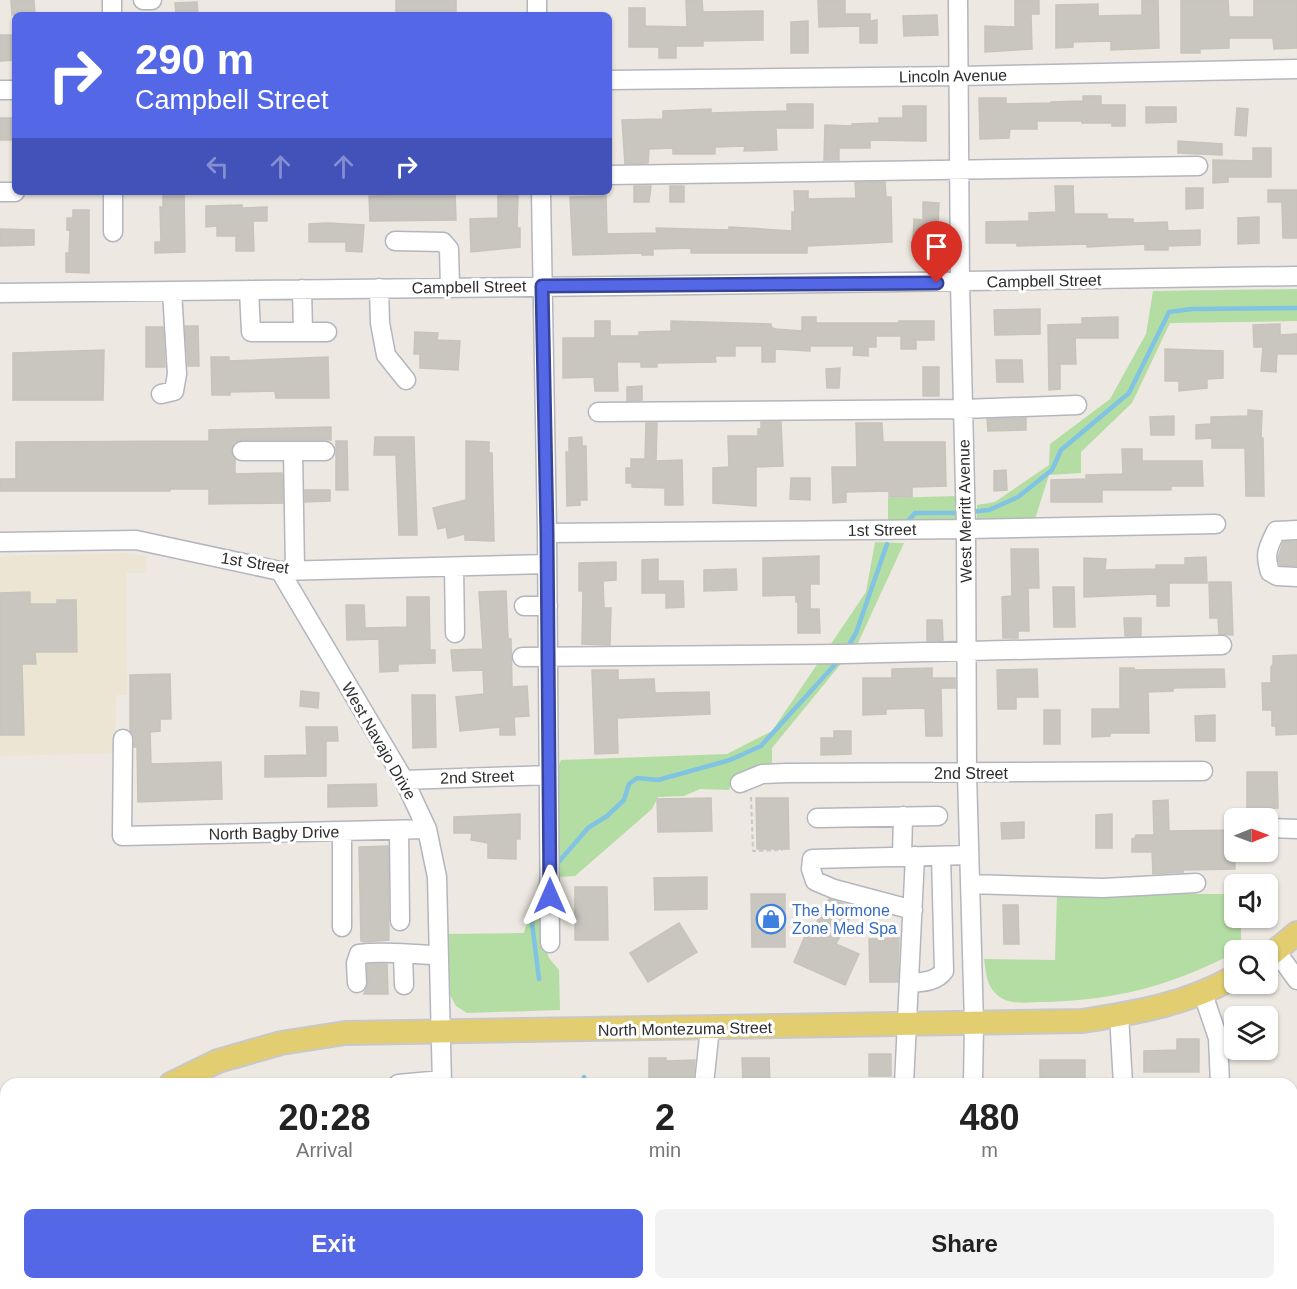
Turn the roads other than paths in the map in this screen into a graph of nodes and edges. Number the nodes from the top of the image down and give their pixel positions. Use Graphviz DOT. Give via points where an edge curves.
graph roads {
  1 [pos="143,0"];
  2 [pos="152,0"];
  3 [pos="958,0"];
  4 [pos="1297,69"];
  5 [pos="959,76"];
  6 [pos="612,80"];
  7 [pos="1197,166"];
  8 [pos="959,168"];
  9 [pos="612,175"];
  10 [pos="113,195"];
  11 [pos="541,195"];
  12 [pos="113,232"];
  13 [pos="395,241"];
  14 [pos="1297,276"];
  15 [pos="960,283"];
  16 [pos="542,286"];
  17 [pos="450,287"];
  18 [pos="379,288"];
  19 [pos="302,289"];
  20 [pos="249,290"];
  21 [pos="172,291"];
  22 [pos="0,293"];
  23 [pos="303,332"];
  24 [pos="327,332"];
  25 [pos="406,380"];
  26 [pos="161,394"];
  27 [pos="1077,405"];
  28 [pos="963,409"];
  29 [pos="598,412"];
  30 [pos="242,451"];
  31 [pos="293,451"];
  32 [pos="325,451"];
  33 [pos="1216,524"];
  34 [pos="966,526"];
  35 [pos="1297,530"];
  36 [pos="547,533"];
  37 [pos="0,542"];
  38 [pos="547,564"];
  39 [pos="454,567"];
  40 [pos="287,571"];
  41 [pos="1291,577"];
  42 [pos="524,606"];
  43 [pos="548,606"];
  44 [pos="455,633"];
  45 [pos="1222,645"];
  46 [pos="967,651"];
  47 [pos="522,657"];
  48 [pos="548,658"];
  49 [pos="123,739"];
  50 [pos="1203,771"];
  51 [pos="967,774"];
  52 [pos="549,775"];
  53 [pos="404,780"];
  54 [pos="746,785"];
  55 [pos="903,816"];
  56 [pos="938,816"];
  57 [pos="817,819"];
  58 [pos="1278,828"];
  59 [pos="427,829"];
  60 [pos="1297,829"];
  61 [pos="399,830"];
  62 [pos="342,831"];
  63 [pos="969,855"];
  64 [pos="909,856"];
  65 [pos="941,856"];
  66 [pos="1196,883"];
  67 [pos="970,884"];
  68 [pos="913,910"];
  69 [pos="400,921"];
  70 [pos="342,927"];
  71 [pos="1297,933"];
  72 [pos="550,943"];
  73 [pos="1278,949"];
  74 [pos="403,954"];
  75 [pos="439,955"];
  76 [pos="1278,960"];
  77 [pos="1297,980"];
  78 [pos="1224,982"];
  79 [pos="357,983"];
  80 [pos="909,983"];
  81 [pos="404,986"];
  82 [pos="1203,992"];
  83 [pos="1119,1015"];
  84 [pos="974,1023"];
  85 [pos="905,1025"];
  86 [pos="710,1028"];
  87 [pos="441,1032"];
  88 [pos="183,1078"];
  89 [pos="442,1078"];
  90 [pos="705,1078"];
  91 [pos="904,1078"];
  92 [pos="973,1078"];
  93 [pos="1123,1078"];
  94 [pos="1220,1078"];
  1 -- 2 [label="street"];
  3 -- 5 [label="street, West Merritt Avenue"];
  4 -- 5 [label="street, Lincoln Avenue"];
  5 -- 6 [label="street, Lincoln Avenue"];
  5 -- 8 [label="street, West Merritt Avenue"];
  7 -- 8 [label="street"];
  8 -- 9 [label="street"];
  8 -- 15 [label="street, West Merritt Avenue"];
  10 -- 12 [label="street"];
  11 -- 16 [label="street"];
  13 -- 17 [label="street" via="443,242 449,249"];
  14 -- 15 [label="street, Campbell Street"];
  15 -- 16 [label="street, Campbell Street"];
  15 -- 28 [label="street, West Merritt Avenue"];
  16 -- 17 [label="street, Campbell Street"];
  16 -- 36 [label="street"];
  17 -- 18 [label="street, Campbell Street"];
  18 -- 19 [label="street, Campbell Street"];
  18 -- 25 [label="street" via="386,355"];
  19 -- 20 [label="street, Campbell Street"];
  19 -- 23 [label="street"];
  20 -- 21 [label="street, Campbell Street"];
  20 -- 23 [label="street" via="251,332"];
  21 -- 22 [label="street, Campbell Street"];
  21 -- 26 [label="street" via="177,374 174,391"];
  23 -- 24 [label="street"];
  27 -- 28 [label="street"];
  28 -- 29 [label="street"];
  28 -- 34 [label="street, West Merritt Avenue"];
  30 -- 31 [label="street"];
  31 -- 32 [label="street"];
  31 -- 40 [label="street"];
  33 -- 34 [label="street, 1st Street"];
  34 -- 36 [label="street, 1st Street"];
  34 -- 46 [label="street, West Merritt Avenue"];
  35 -- 41 [label="street" via="1276,531 1267,551 1270,572"];
  36 -- 38 [label="street"];
  37 -- 40 [label="street, 1st Street" via="136,540"];
  38 -- 39 [label="street, 1st Street"];
  38 -- 43 [label="street"];
  39 -- 40 [label="street, 1st Street"];
  39 -- 44 [label="street"];
  40 -- 53 [label="street, West Navajo Drive"];
  42 -- 43 [label="street"];
  43 -- 48 [label="street"];
  45 -- 46 [label="street"];
  46 -- 48 [label="street"];
  46 -- 51 [label="street, West Merritt Avenue"];
  47 -- 48 [label="street"];
  48 -- 52 [label="street"];
  49 -- 62 [label="street, North Bagby Drive" via="122,836"];
  50 -- 51 [label="street, 2nd Street"];
  51 -- 54 [label="street, 2nd Street" via="762,774"];
  51 -- 63 [label="street, West Merritt Avenue"];
  52 -- 53 [label="street, 2nd Street"];
  52 -- 72 [label="street"];
  53 -- 59 [label="street, West Navajo Drive"];
  55 -- 56 [label="street"];
  55 -- 57 [label="street"];
  55 -- 64 [label="street"];
  58 -- 60 [label="street"];
  59 -- 61 [label="street, North Bagby Drive"];
  59 -- 75 [label="street, West Navajo Drive" via="437,877"];
  61 -- 62 [label="street, North Bagby Drive"];
  61 -- 69 [label="street"];
  62 -- 70 [label="street"];
  63 -- 65 [label="street"];
  63 -- 67 [label="street, West Merritt Avenue"];
  64 -- 65 [label="street"];
  64 -- 68 [label="street"];
  64 -- 68 [label="street" via="812,859 811,869 815,881 834,889"];
  65 -- 80 [label="street" via="944,971 931,981"];
  66 -- 67 [label="street" via="1103,888"];
  67 -- 84 [label="street, West Merritt Avenue"];
  68 -- 80 [label="street"];
  71 -- 73 [label="main road"];
  74 -- 75 [label="street"];
  74 -- 79 [label="street" via="359,954"];
  74 -- 81 [label="street"];
  75 -- 87 [label="street, West Navajo Drive"];
  76 -- 77 [label="street"];
  78 -- 82 [label="main road, North Montezuma Street"];
  80 -- 85 [label="street"];
  82 -- 83 [label="main road, North Montezuma Street"];
  82 -- 94 [label="street" via="1218,1038"];
  83 -- 84 [label="main road, North Montezuma Street" via="1082,1022"];
  83 -- 93 [label="street"];
  84 -- 85 [label="main road, North Montezuma Street"];
  84 -- 92 [label="street, West Merritt Avenue"];
  85 -- 86 [label="main road, North Montezuma Street"];
  85 -- 91 [label="street"];
  86 -- 87 [label="main road, North Montezuma Street"];
  86 -- 90 [label="street"];
  87 -- 88 [label="main road, North Montezuma Street" via="345,1033 281,1043 218,1061"];
  87 -- 89 [label="street, West Navajo Drive"];
}
